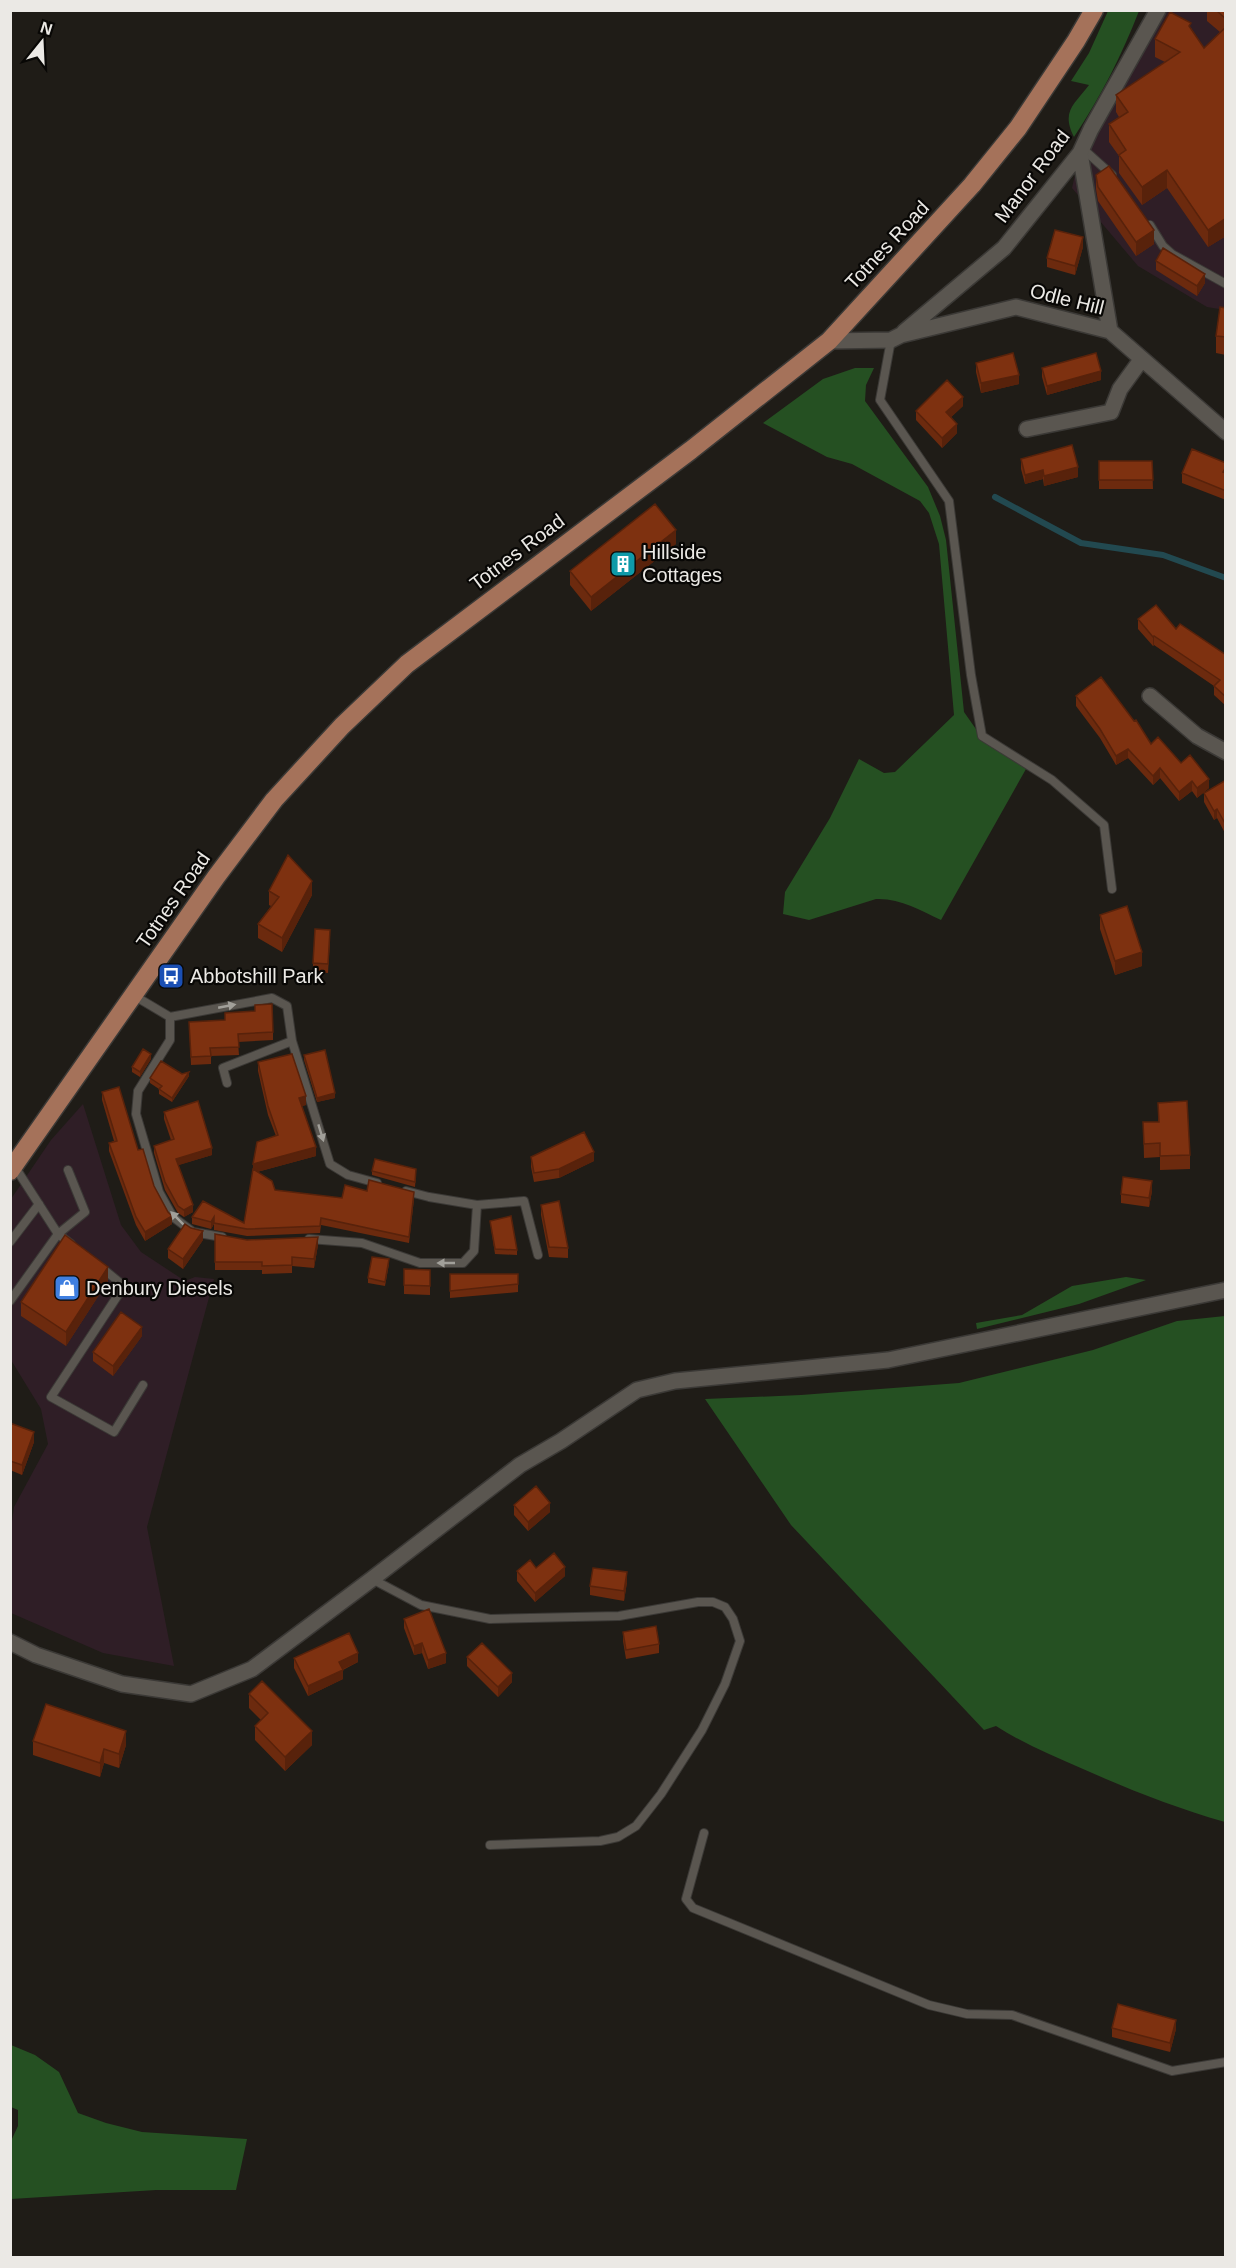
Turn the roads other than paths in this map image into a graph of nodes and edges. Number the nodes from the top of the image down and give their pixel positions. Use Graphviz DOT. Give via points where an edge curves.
graph roads {
  1 [pos="1094,10"];
  2 [pos="1158,10"];
  3 [pos="1081,150"];
  4 [pos="1118,182"];
  5 [pos="1142,214"];
  6 [pos="1226,284"];
  7 [pos="1110,331"];
  8 [pos="896,337"];
  9 [pos="829,341"];
  10 [pos="1141,360"];
  11 [pos="1027,429"];
  12 [pos="1226,432"];
  13 [pos="1150,696"];
  14 [pos="1226,752"];
  15 [pos="1112,889"];
  16 [pos="133,995"];
  17 [pos="170,1017"];
  18 [pos="292,1041"];
  19 [pos="226,1083"];
  20 [pos="12,1168"];
  21 [pos="68,1170"];
  22 [pos="382,1185"];
  23 [pos="394,1188"];
  24 [pos="39,1204"];
  25 [pos="477,1205"];
  26 [pos="58,1234"];
  27 [pos="225,1238"];
  28 [pos="295,1240"];
  29 [pos="10,1242"];
  30 [pos="77,1249"];
  31 [pos="538,1255"];
  32 [pos="96,1264"];
  33 [pos="1226,1290"];
  34 [pos="10,1301"];
  35 [pos="143,1385"];
  36 [pos="372,1579"];
  37 [pos="10,1642"];
  38 [pos="704,1833"];
  39 [pos="490,1845"];
  40 [pos="1226,2062"];
  1 -- 9 [label="main road, Totnes Road" via="1018,128 972,185"];
  2 -- 3 [label="street, Manor Road"];
  3 -- 4 [label="lane"];
  3 -- 7 [label="street"];
  3 -- 8 [label="street, Manor Road" via="1004,248"];
  5 -- 6 [label="lane" via="1172,254"];
  7 -- 8 [label="street, Odle Hill" via="1016,307"];
  7 -- 10 [label="street, Odle Hill"];
  8 -- 9 [label="street, Odle Hill"];
  8 -- 15 [label="lane" via="880,400 949,501 970,675 982,736 1052,780 1104,825"];
  9 -- 16 [label="main road, Totnes Road" via="407,664 342,726 274,800"];
  10 -- 11 [label="street" via="1120,389 1111,411"];
  10 -- 12 [label="street, Odle Hill"];
  13 -- 14 [label="street" via="1197,736"];
  16 -- 17 [label="lane"];
  16 -- 20 [label="main road, Totnes Road"];
  17 -- 18 [label="lane, one-way" via="272,998 288,1006"];
  27 -- 17 [label="lane, one-way" via="193,1232 173,1217 159,1192 136,1114 138,1091 170,1040"];
  18 -- 19 [label="lane" via="223,1068"];
  18 -- 22 [label="lane, one-way" via="330,1164 348,1175"];
  20 -- 24 [label="lane"];
  21 -- 26 [label="lane" via="85,1212"];
  23 -- 25 [label="lane"];
  24 -- 26 [label="lane"];
  24 -- 29 [label="lane"];
  25 -- 28 [label="lane, one-way" via="474,1251 464,1263 420,1263 362,1243"];
  25 -- 31 [label="lane" via="524,1201"];
  26 -- 30 [label="lane"];
  26 -- 34 [label="lane"];
  32 -- 35 [label="lane" via="124,1286 51,1397 114,1432"];
  33 -- 36 [label="street" via="888,1360 675,1381 637,1390 520,1465"];
  36 -- 37 [label="street" via="252,1669 190,1694 122,1684 36,1655"];
  36 -- 39 [label="lane" via="421,1605 490,1619 619,1616 698,1602 725,1607 733,1619 740,1641 725,1684 688,1753 636,1826 618,1837 600,1840"];
  38 -- 40 [label="lane" via="686,1899 693,1908 930,2005 968,2014 1012,2015 1172,2071"];
}
